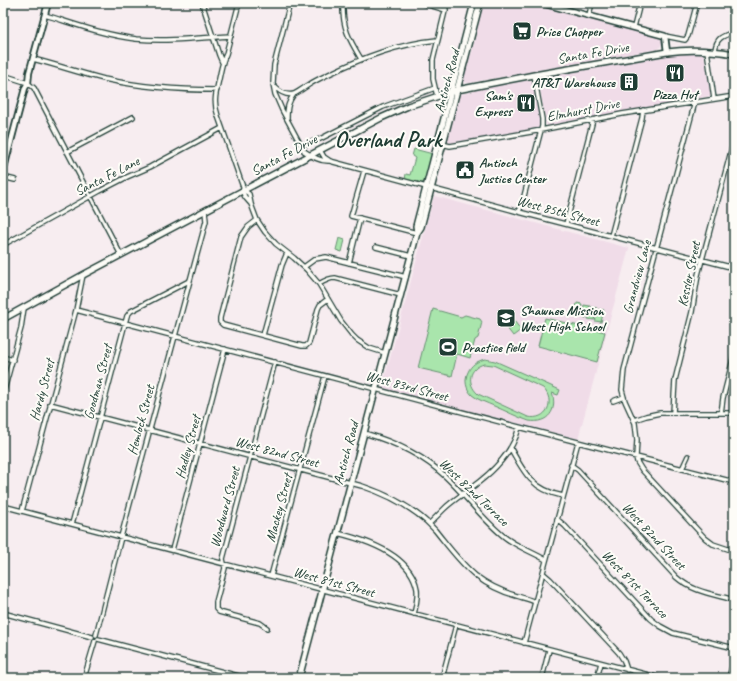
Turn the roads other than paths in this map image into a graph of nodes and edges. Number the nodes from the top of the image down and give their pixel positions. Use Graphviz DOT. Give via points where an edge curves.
graph roads {
  1 [pos="48,3"];
  2 [pos="202,3"];
  3 [pos="239,3"];
  4 [pos="290,3"];
  5 [pos="343,3"];
  6 [pos="422,3"];
  7 [pos="447,3"];
  8 [pos="474,3"];
  9 [pos="480,3"];
  10 [pos="542,3"];
  11 [pos="592,3"];
  12 [pos="640,3"];
  13 [pos="697,3"];
  14 [pos="446,10"];
  15 [pos="45,14"];
  16 [pos="589,15"];
  17 [pos="634,27"];
  18 [pos="734,32"];
  19 [pos="231,36"];
  20 [pos="665,36"];
  21 [pos="213,37"];
  22 [pos="438,40"];
  23 [pos="707,50"];
  24 [pos="715,51"];
  25 [pos="667,52"];
  26 [pos="734,54"];
  27 [pos="33,59"];
  28 [pos="361,59"];
  29 [pos="222,62"];
  30 [pos="3,75"];
  31 [pos="534,75"];
  32 [pos="28,83"];
  33 [pos="274,86"];
  34 [pos="435,88"];
  35 [pos="217,90"];
  36 [pos="454,91"];
  37 [pos="294,94"];
  38 [pos="437,96"];
  39 [pos="734,96"];
  40 [pos="714,99"];
  41 [pos="695,102"];
  42 [pos="643,110"];
  43 [pos="133,117"];
  44 [pos="287,119"];
  45 [pos="593,120"];
  46 [pos="222,128"];
  47 [pos="541,130"];
  48 [pos="734,140"];
  49 [pos="440,143"];
  50 [pos="301,146"];
  51 [pos="320,150"];
  52 [pos="67,152"];
  53 [pos="310,155"];
  54 [pos="330,161"];
  55 [pos="364,171"];
  56 [pos="3,172"];
  57 [pos="3,177"];
  58 [pos="15,180"];
  59 [pos="428,188"];
  60 [pos="244,190"];
  61 [pos="91,196"];
  62 [pos="205,211"];
  63 [pos="519,212"];
  64 [pos="360,218"];
  65 [pos="258,220"];
  66 [pos="566,224"];
  67 [pos="417,233"];
  68 [pos="611,236"];
  69 [pos="3,245"];
  70 [pos="376,247"];
  71 [pos="657,248"];
  72 [pos="287,253"];
  73 [pos="121,255"];
  74 [pos="411,256"];
  75 [pos="702,260"];
  76 [pos="349,263"];
  77 [pos="304,267"];
  78 [pos="734,268"];
  79 [pos="83,275"];
  80 [pos="406,277"];
  81 [pos="190,280"];
  82 [pos="319,284"];
  83 [pos="401,295"];
  84 [pos="328,298"];
  85 [pos="24,308"];
  86 [pos="76,310"];
  87 [pos="3,319"];
  88 [pos="125,322"];
  89 [pos="263,335"];
  90 [pos="175,336"];
  91 [pos="225,349"];
  92 [pos="385,354"];
  93 [pos="734,355"];
  94 [pos="3,357"];
  95 [pos="13,360"];
  96 [pos="275,362"];
  97 [pos="733,363"];
  98 [pos="325,376"];
  99 [pos="376,389"];
  100 [pos="3,394"];
  101 [pos="624,396"];
  102 [pos="613,401"];
  103 [pos="50,404"];
  104 [pos="673,413"];
  105 [pos="721,413"];
  106 [pos="734,413"];
  107 [pos="100,417"];
  108 [pos="634,420"];
  109 [pos="519,427"];
  110 [pos="150,430"];
  111 [pos="364,433"];
  112 [pos="578,442"];
  113 [pos="200,443"];
  114 [pos="511,449"];
  115 [pos="688,456"];
  116 [pos="250,457"];
  117 [pos="636,457"];
  118 [pos="571,465"];
  119 [pos="682,469"];
  120 [pos="300,470"];
  121 [pos="734,477"];
  122 [pos="733,482"];
  123 [pos="350,483"];
  124 [pos="463,495"];
  125 [pos="563,496"];
  126 [pos="3,506"];
  127 [pos="22,511"];
  128 [pos="557,519"];
  129 [pos="72,524"];
  130 [pos="429,524"];
  131 [pos="337,533"];
  132 [pos="121,537"];
  133 [pos="172,550"];
  134 [pos="734,551"];
  135 [pos="546,560"];
  136 [pos="224,564"];
  137 [pos="543,573"];
  138 [pos="271,576"];
  139 [pos="322,590"];
  140 [pos="734,600"];
  141 [pos="535,602"];
  142 [pos="3,613"];
  143 [pos="414,614"];
  144 [pos="456,625"];
  145 [pos="267,628"];
  146 [pos="95,638"];
  147 [pos="524,643"];
  148 [pos="734,648"];
  149 [pos="550,650"];
  150 [pos="601,663"];
  151 [pos="734,663"];
  152 [pos="627,670"];
  153 [pos="651,677"];
  154 [pos="84,678"];
  155 [pos="246,678"];
  156 [pos="299,678"];
  157 [pos="442,678"];
  158 [pos="542,678"];
  159 [pos="597,678"];
  160 [pos="660,678"];
  161 [pos="730,678"];
  1 -- 15 [label="street"];
  2 -- 21 [label="street"];
  3 -- 19 [label="street"];
  4 -- 33 [label="street" via="274,65"];
  5 -- 28 [label="street" via="346,31"];
  6 -- 14 [label="street"];
  7 -- 14 [label="street"];
  8 -- 36 [label="main road, Antioch Road"];
  9 -- 36 [label="main road, Antioch Road"];
  10 -- 16 [label="street"];
  11 -- 16 [label="street"];
  12 -- 17 [label="street"];
  13 -- 20 [label="street" via="685,40"];
  14 -- 22 [label="street"];
  15 -- 21 [label="street" via="102,33 137,39"];
  15 -- 27 [label="street"];
  16 -- 17 [label="street"];
  17 -- 20 [label="street"];
  18 -- 24 [label="street" via="719,39"];
  19 -- 21 [label="street"];
  19 -- 29 [label="street"];
  20 -- 25 [label="street"];
  21 -- 29 [label="street"];
  22 -- 28 [label="street" via="398,47"];
  22 -- 34 [label="street" via="433,60"];
  23 -- 24 [label="main road, Santa Fe Drive"];
  23 -- 25 [label="main road, Santa Fe Drive"];
  23 -- 40 [label="street"];
  24 -- 26 [label="main road, Santa Fe Drive"];
  25 -- 31 [label="main road, Santa Fe Drive"];
  27 -- 32 [label="street"];
  27 -- 35 [label="street" via="90,76 149,87"];
  28 -- 37 [label="street"];
  29 -- 35 [label="street"];
  30 -- 32 [label="street"];
  31 -- 36 [label="main road, Santa Fe Drive"];
  31 -- 47 [label="street" via="542,120"];
  32 -- 52 [label="street" via="34,88"];
  32 -- 56 [label="street"];
  33 -- 37 [label="street" via="281,92"];
  33 -- 44 [label="street" via="278,102"];
  34 -- 38 [label="street"];
  34 -- 50 [label="street" via="383,107"];
  35 -- 46 [label="street" via="216,110"];
  36 -- 38 [label="main road, Santa Fe Drive"];
  36 -- 49 [label="main road, Antioch Road"];
  37 -- 44 [label="street" via="287,108"];
  38 -- 51 [label="main road, Santa Fe Drive" via="381,118"];
  39 -- 40 [label="street, Elmhurst Drive"];
  40 -- 41 [label="street, Elmhurst Drive"];
  41 -- 42 [label="street, Elmhurst Drive"];
  41 -- 71 [label="street, Grandview Lane"];
  42 -- 45 [label="street, Elmhurst Drive"];
  42 -- 68 [label="street"];
  43 -- 52 [label="street"];
  44 -- 50 [label="street"];
  45 -- 47 [label="street, Elmhurst Drive"];
  45 -- 66 [label="street"];
  46 -- 60 [label="street"];
  46 -- 61 [label="street, Santa Fe Lane"];
  47 -- 49 [label="street, Elmhurst Drive" via="450,146"];
  47 -- 63 [label="street"];
  48 -- 75 [label="street, Kessler Street"];
  49 -- 59 [label="main road, Antioch Road"];
  50 -- 53 [label="street"];
  51 -- 53 [label="main road, Santa Fe Drive"];
  51 -- 54 [label="street"];
  52 -- 61 [label="street"];
  53 -- 54 [label="street, West 85th Street" via="325,162"];
  53 -- 60 [label="main road, Santa Fe Drive"];
  54 -- 55 [label="street, West 85th Street"];
  55 -- 59 [label="street, West 85th Street"];
  55 -- 64 [label="street" via="351,216"];
  57 -- 58 [label="street"];
  59 -- 63 [label="street, West 85th Street"];
  59 -- 67 [label="main road, Antioch Road" via="421,226"];
  60 -- 62 [label="main road, Santa Fe Drive"];
  60 -- 65 [label="street" via="244,197 251,204"];
  61 -- 69 [label="street, Santa Fe Lane"];
  61 -- 73 [label="street"];
  62 -- 73 [label="main road, Santa Fe Drive"];
  62 -- 81 [label="street, Hemlock Street" via="206,221"];
  63 -- 66 [label="street, West 85th Street"];
  64 -- 67 [label="street"];
  64 -- 76 [label="street"];
  65 -- 72 [label="street" via="271,240"];
  65 -- 89 [label="street" via="248,227 241,237 220,322 223,325"];
  66 -- 68 [label="street, West 85th Street"];
  67 -- 74 [label="main road, Antioch Road"];
  68 -- 71 [label="street, West 85th Street"];
  70 -- 74 [label="street"];
  71 -- 75 [label="street, West 85th Street"];
  71 -- 101 [label="street, Grandview Lane" via="624,370"];
  72 -- 77 [label="street"];
  72 -- 89 [label="street"];
  73 -- 79 [label="main road, Santa Fe Drive"];
  74 -- 80 [label="main road, Antioch Road"];
  75 -- 78 [label="street, West 85th Street"];
  75 -- 104 [label="street, Kessler Street" via="675,380"];
  76 -- 77 [label="street" via="326,257 315,259"];
  76 -- 80 [label="street"];
  77 -- 82 [label="street"];
  79 -- 85 [label="main road, Santa Fe Drive"];
  79 -- 86 [label="street, Hardy Street"];
  80 -- 83 [label="main road, Antioch Road"];
  81 -- 88 [label="street, Goodman Street" via="131,311"];
  81 -- 90 [label="street, Hemlock Street"];
  82 -- 83 [label="street" via="335,278"];
  82 -- 84 [label="street"];
  83 -- 92 [label="main road, Antioch Road"];
  84 -- 89 [label="street" via="318,309 306,346"];
  84 -- 92 [label="street" via="341,321 357,340 368,348"];
  85 -- 87 [label="main road, Santa Fe Drive"];
  85 -- 95 [label="street"];
  86 -- 88 [label="street, West 83rd Street"];
  86 -- 103 [label="street, Hardy Street"];
  88 -- 90 [label="street, West 83rd Street"];
  88 -- 107 [label="street, Goodman Street"];
  90 -- 91 [label="street, West 83rd Street"];
  90 -- 110 [label="street, Hemlock Street"];
  91 -- 96 [label="street, West 83rd Street"];
  91 -- 113 [label="street, Hadley Street"];
  92 -- 99 [label="main road, Antioch Road"];
  93 -- 97 [label="street"];
  94 -- 95 [label="street"];
  95 -- 100 [label="street"];
  96 -- 98 [label="street, West 83rd Street"];
  96 -- 116 [label="street, Woodward Street"];
  97 -- 105 [label="street"];
  98 -- 99 [label="street, West 83rd Street"];
  98 -- 120 [label="street, Mackey Street"];
  99 -- 109 [label="street, West 83rd Street"];
  99 -- 111 [label="main road, Antioch Road"];
  101 -- 102 [label="street"];
  101 -- 108 [label="street, Grandview Lane"];
  103 -- 107 [label="street, West 82nd Street"];
  103 -- 127 [label="street, Hardy Street"];
  104 -- 105 [label="street"];
  104 -- 108 [label="street" via="653,414"];
  105 -- 106 [label="street"];
  107 -- 110 [label="street, West 82nd Street"];
  107 -- 129 [label="street, Goodman Street"];
  108 -- 117 [label="street, Grandview Lane"];
  109 -- 112 [label="street, West 83rd Street"];
  109 -- 114 [label="street"];
  110 -- 113 [label="street, West 82nd Street"];
  110 -- 132 [label="street, Hemlock Street"];
  111 -- 123 [label="main road, Antioch Road"];
  111 -- 124 [label="street, West 82nd Terrace" via="388,440 415,454 438,470"];
  112 -- 117 [label="street, West 83rd Street"];
  112 -- 118 [label="street"];
  113 -- 116 [label="street, West 82nd Street"];
  113 -- 133 [label="street, Hadley Street"];
  114 -- 124 [label="street" via="494,469"];
  114 -- 125 [label="street" via="532,482"];
  115 -- 119 [label="street"];
  116 -- 120 [label="street, West 82nd Street"];
  116 -- 136 [label="street, Woodward Street" via="223,559"];
  117 -- 119 [label="street, West 83rd Street"];
  117 -- 134 [label="street" via="645,474 705,538 713,544"];
  118 -- 125 [label="street"];
  118 -- 140 [label="street, West 82nd Street" via="682,582 696,590"];
  119 -- 122 [label="street, West 83rd Street"];
  120 -- 123 [label="street, West 82nd Street"];
  120 -- 138 [label="street, Mackey Street"];
  121 -- 122 [label="street"];
  123 -- 130 [label="street, West 82nd Street" via="385,494"];
  123 -- 131 [label="main road, Antioch Road"];
  124 -- 130 [label="street" via="444,508"];
  124 -- 135 [label="street, West 82nd Terrace" via="505,538"];
  125 -- 128 [label="street"];
  126 -- 127 [label="street, West 81st Street"];
  127 -- 129 [label="street, West 81st Street"];
  128 -- 135 [label="street"];
  128 -- 148 [label="street, West 81st Terrace" via="660,626 673,632"];
  129 -- 132 [label="street, West 81st Street"];
  130 -- 141 [label="street, West 82nd Street" via="476,576 507,593"];
  131 -- 139 [label="main road, Antioch Road"];
  131 -- 143 [label="street" via="380,548 405,566 413,577 417,590"];
  132 -- 133 [label="street, West 81st Street"];
  132 -- 146 [label="street, Hemlock Street"];
  133 -- 136 [label="street, West 81st Street"];
  135 -- 137 [label="street"];
  136 -- 138 [label="street, West 81st Street"];
  136 -- 145 [label="street, Woodward Street" via="216,610 260,623"];
  137 -- 141 [label="street"];
  137 -- 152 [label="street" via="619,654"];
  138 -- 139 [label="street, West 81st Street"];
  139 -- 143 [label="street, West 81st Street"];
  139 -- 156 [label="main road, Antioch Road"];
  141 -- 147 [label="street"];
  142 -- 146 [label="street"];
  143 -- 144 [label="street, West 81st Street"];
  144 -- 147 [label="street, West 81st Street"];
  144 -- 157 [label="street"];
  146 -- 154 [label="street, Hemlock Street"];
  146 -- 155 [label="street"];
  147 -- 149 [label="street, West 81st Street"];
  149 -- 150 [label="street, West 81st Street"];
  149 -- 158 [label="street"];
  150 -- 152 [label="street, West 81st Street"];
  150 -- 159 [label="street"];
  151 -- 161 [label="street"];
  152 -- 153 [label="street, West 81st Street"];
  153 -- 160 [label="street, West 81st Street"];
}
